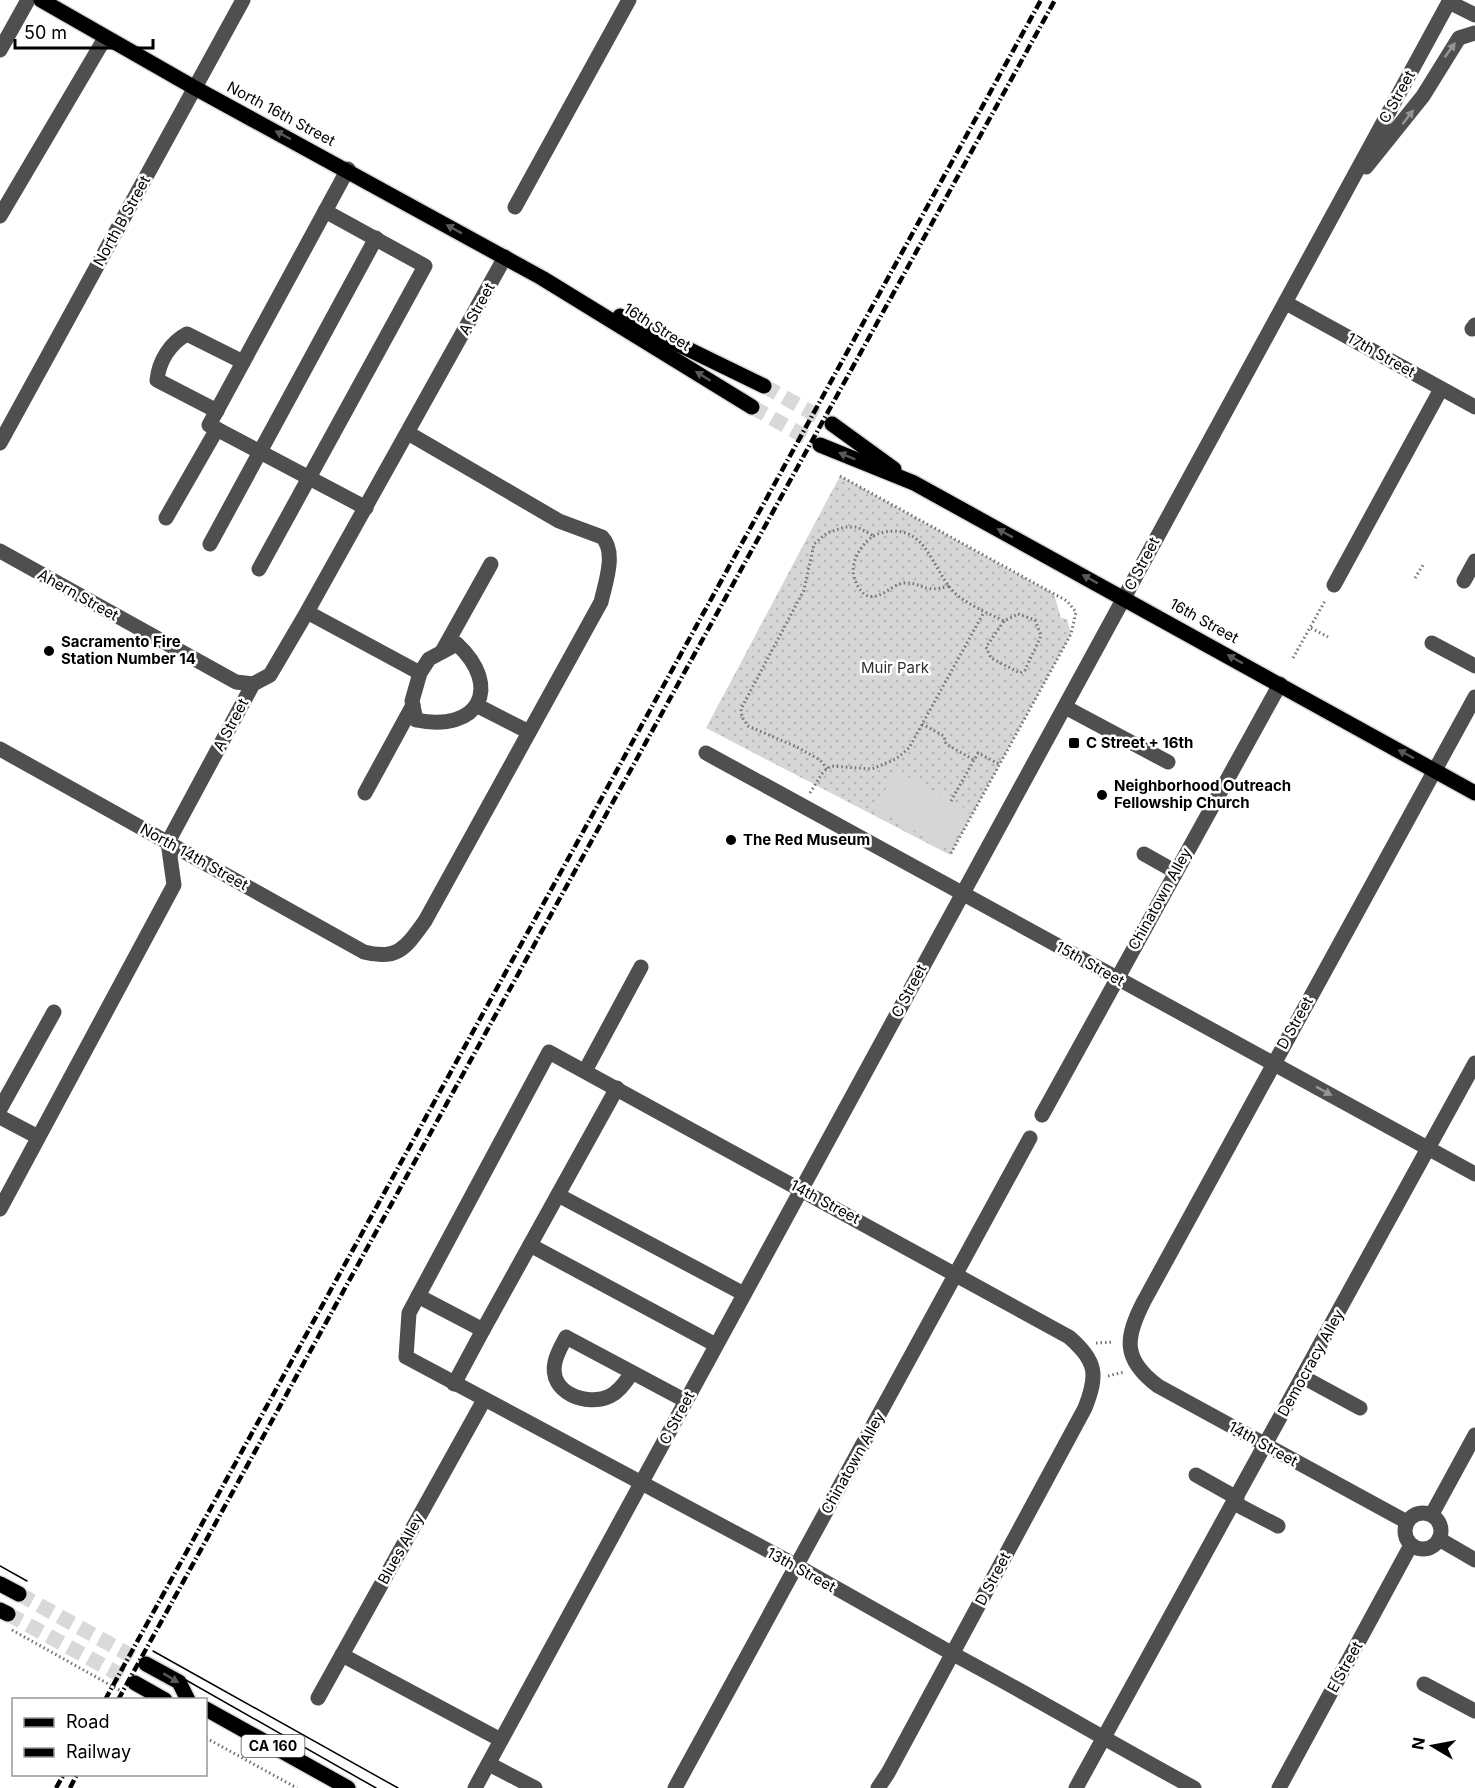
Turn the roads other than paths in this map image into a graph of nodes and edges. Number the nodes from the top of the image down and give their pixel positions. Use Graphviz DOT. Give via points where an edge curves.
graph roads {
  1 [pos="28,0"];
  2 [pos="41,0"];
  3 [pos="243,0"];
  4 [pos="628,0"];
  5 [pos="1450,1"];
  6 [pos="1475,15"];
  7 [pos="1475,33"];
  8 [pos="105,38"];
  9 [pos="0,50"];
  10 [pos="195,88"];
  11 [pos="348,169"];
  12 [pos="1344,194"];
  13 [pos="515,207"];
  14 [pos="325,211"];
  15 [pos="0,216"];
  16 [pos="376,238"];
  17 [pos="505,257"];
  18 [pos="542,278"];
  19 [pos="1286,303"];
  20 [pos="243,362"];
  21 [pos="764,386"];
  22 [pos="1441,389"];
  23 [pos="752,407"];
  24 [pos="1475,407"];
  25 [pos="217,411"];
  26 [pos="832,424"];
  27 [pos="217,429"];
  28 [pos="408,433"];
  29 [pos="0,443"];
  30 [pos="820,445"];
  31 [pos="260,452"];
  32 [pos="309,479"];
  33 [pos="914,483"];
  34 [pos="366,508"];
  35 [pos="166,518"];
  36 [pos="210,544"];
  37 [pos="0,551"];
  38 [pos="1475,561"];
  39 [pos="491,564"];
  40 [pos="259,569"];
  41 [pos="1464,581"];
  42 [pos="1334,585"];
  43 [pos="1124,597"];
  44 [pos="308,612"];
  45 [pos="1432,643"];
  46 [pos="443,650"];
  47 [pos="1475,666"];
  48 [pos="420,673"];
  49 [pos="253,684"];
  50 [pos="1280,684"];
  51 [pos="1475,697"];
  52 [pos="413,705"];
  53 [pos="478,706"];
  54 [pos="1065,706"];
  55 [pos="1468,725"];
  56 [pos="529,732"];
  57 [pos="0,749"];
  58 [pos="706,753"];
  59 [pos="1168,762"];
  60 [pos="1435,769"];
  61 [pos="365,793"];
  62 [pos="1475,793"];
  63 [pos="168,842"];
  64 [pos="1144,854"];
  65 [pos="1176,872"];
  66 [pos="962,894"];
  67 [pos="641,967"];
  68 [pos="1116,979"];
  69 [pos="54,1012"];
  70 [pos="1273,1062"];
  71 [pos="1475,1063"];
  72 [pos="585,1071"];
  73 [pos="617,1088"];
  74 [pos="0,1109"];
  75 [pos="1042,1115"];
  76 [pos="0,1117"];
  77 [pos="38,1137"];
  78 [pos="1030,1138"];
  79 [pos="1428,1149"];
  80 [pos="1475,1174"];
  81 [pos="802,1190"];
  82 [pos="558,1195"];
  83 [pos="0,1209"];
  84 [pos="530,1245"];
  85 [pos="955,1274"];
  86 [pos="744,1294"];
  87 [pos="418,1296"];
  88 [pos="483,1330"];
  89 [pos="716,1345"];
  90 [pos="1132,1353"];
  91 [pos="1093,1370"];
  92 [pos="632,1373"];
  93 [pos="1303,1377"];
  94 [pos="454,1383"];
  95 [pos="484,1400"];
  96 [pos="686,1401"];
  97 [pos="1360,1408"];
  98 [pos="1475,1435"];
  99 [pos="1266,1445"];
  100 [pos="1196,1475"];
  101 [pos="641,1483"];
  102 [pos="1236,1500"];
  103 [pos="1432,1514"];
  104 [pos="1407,1522"];
  105 [pos="1278,1526"];
  106 [pos="1439,1539"];
  107 [pos="1411,1545"];
  108 [pos="1475,1560"];
  109 [pos="796,1566"];
  110 [pos="0,1584"];
  111 [pos="19,1594"];
  112 [pos="953,1654"];
  113 [pos="342,1655"];
  114 [pos="146,1664"];
  115 [pos="1424,1684"];
  116 [pos="131,1689"];
  117 [pos="159,1698"];
  118 [pos="187,1698"];
  119 [pos="318,1698"];
  120 [pos="207,1710"];
  121 [pos="1475,1711"];
  122 [pos="1103,1739"];
  123 [pos="501,1740"];
  124 [pos="489,1764"];
  125 [pos="348,1788"];
  126 [pos="475,1788"];
  127 [pos="535,1788"];
  128 [pos="675,1788"];
  129 [pos="878,1788"];
  130 [pos="1076,1788"];
  131 [pos="1194,1788"];
  132 [pos="1279,1788"];
  1 -- 9 [label="street"];
  2 -- 8 [label="main road, North 16th Street"];
  3 -- 10 [label="street, North B Street"];
  4 -- 13 [label="street"];
  5 -- 6 [label="street"];
  5 -- 12 [label="street, C Street"];
  12 -- 7 [label="street, C Street, one-way" via="1423,96 1459,38"];
  8 -- 10 [label="main road, North 16th Street"];
  8 -- 15 [label="street"];
  11 -- 10 [label="main road, North 16th Street, one-way"];
  10 -- 29 [label="street, North B Street"];
  11 -- 14 [label="street"];
  17 -- 11 [label="main road, North 16th Street, one-way"];
  12 -- 19 [label="street, C Street"];
  14 -- 16 [label="street"];
  14 -- 20 [label="street"];
  16 -- 31 [label="street"];
  16 -- 32 [label="street" via="425,266"];
  17 -- 18 [label="main road, 16th Street"];
  17 -- 28 [label="street, A Street"];
  18 -- 21 [label="main road, 16th Street"];
  23 -- 18 [label="main road, 16th Street, one-way"];
  19 -- 22 [label="street, 17th Street"];
  19 -- 43 [label="street, C Street"];
  20 -- 25 [label="street"];
  20 -- 25 [label="street" via="187,334 175,340 158,367 157,380"];
  22 -- 24 [label="street, 17th Street"];
  22 -- 42 [label="street"];
  25 -- 27 [label="street" via="209,425"];
  26 -- 33 [label="main road, 16th Street"];
  27 -- 31 [label="street"];
  27 -- 35 [label="street"];
  28 -- 34 [label="street, A Street"];
  28 -- 56 [label="street" via="559,521 607,542 609,561 601,602"];
  33 -- 30 [label="main road, 16th Street, one-way"];
  31 -- 32 [label="street"];
  31 -- 36 [label="street"];
  32 -- 34 [label="street"];
  32 -- 40 [label="street"];
  43 -- 33 [label="main road, 16th Street, one-way"];
  34 -- 44 [label="street, A Street"];
  37 -- 49 [label="street, Ahern Street" via="236,682"];
  38 -- 41 [label="street"];
  39 -- 46 [label="street"];
  50 -- 43 [label="main road, 16th Street, one-way"];
  43 -- 54 [label="street, C Street"];
  44 -- 48 [label="street"];
  44 -- 49 [label="street, A Street" via="270,675"];
  45 -- 47 [label="street"];
  46 -- 48 [label="street" via="429,659"];
  46 -- 53 [label="street" via="457,644 468,656 480,684"];
  48 -- 52 [label="street"];
  49 -- 63 [label="street, A Street"];
  60 -- 50 [label="main road, 16th Street, one-way"];
  50 -- 65 [label="street, Chinatown Alley"];
  51 -- 55 [label="street, D Street"];
  52 -- 53 [label="street" via="416,720 435,723 462,719"];
  52 -- 61 [label="street"];
  53 -- 56 [label="street"];
  54 -- 59 [label="street"];
  54 -- 66 [label="street, C Street"];
  55 -- 60 [label="street, D Street"];
  56 -- 63 [label="street, North 14th Street" via="425,921 410,942 390,955 364,952"];
  57 -- 63 [label="street, North 14th Street"];
  58 -- 66 [label="street, 15th Street"];
  60 -- 62 [label="main road, 16th Street"];
  60 -- 70 [label="street, D Street"];
  63 -- 77 [label="street" via="174,885"];
  64 -- 65 [label="street"];
  65 -- 68 [label="street, Chinatown Alley"];
  66 -- 68 [label="street, 15th Street"];
  66 -- 81 [label="street, C Street"];
  67 -- 72 [label="street"];
  68 -- 70 [label="street, 15th Street"];
  68 -- 75 [label="street, Chinatown Alley"];
  69 -- 74 [label="street"];
  70 -- 79 [label="street, 15th Street, one-way"];
  70 -- 90 [label="street, D Street" via="1143,1301 1132,1325"];
  71 -- 79 [label="street, Democracy Alley"];
  72 -- 73 [label="street, 14th Street"];
  72 -- 87 [label="street, 14th Street" via="549,1052"];
  73 -- 81 [label="street, 14th Street"];
  73 -- 82 [label="street"];
  76 -- 77 [label="street"];
  77 -- 83 [label="street"];
  78 -- 85 [label="street, Chinatown Alley"];
  79 -- 80 [label="street, 15th Street"];
  79 -- 93 [label="street, Democracy Alley"];
  81 -- 85 [label="street, 14th Street"];
  81 -- 86 [label="street, C Street"];
  82 -- 84 [label="street"];
  82 -- 86 [label="street"];
  84 -- 88 [label="street"];
  84 -- 89 [label="street"];
  85 -- 91 [label="street, 14th Street" via="1069,1337 1080,1346"];
  85 -- 109 [label="street, Chinatown Alley"];
  86 -- 89 [label="street, C Street"];
  87 -- 88 [label="street"];
  87 -- 94 [label="street, 13th Street" via="409,1313 406,1358"];
  88 -- 94 [label="street"];
  89 -- 96 [label="street, C Street"];
  90 -- 99 [label="street, 14th Street" via="1158,1386"];
  91 -- 112 [label="street, D Street" via="1084,1408"];
  92 -- 92 [label="street" via="613,1395 592,1400 563,1390 554,1364 566,1337"];
  92 -- 96 [label="street"];
  93 -- 97 [label="street"];
  93 -- 99 [label="street, Democracy Alley"];
  94 -- 95 [label="street, 13th Street"];
  95 -- 101 [label="street, 13th Street"];
  95 -- 113 [label="street, Blues Alley"];
  96 -- 101 [label="street, C Street"];
  98 -- 103 [label="street"];
  99 -- 102 [label="street, Democracy Alley"];
  99 -- 104 [label="street, 14th Street"];
  100 -- 102 [label="street"];
  101 -- 109 [label="street, 13th Street"];
  101 -- 123 [label="street, C Street"];
  102 -- 105 [label="street"];
  102 -- 122 [label="street, Democracy Alley"];
  103 -- 104 [label="street" via="1420,1512"];
  103 -- 106 [label="street" via="1440,1522"];
  104 -- 107 [label="street" via="1404,1532"];
  106 -- 107 [label="street" via="1430,1548"];
  106 -- 108 [label="street"];
  107 -- 132 [label="street, E Street"];
  109 -- 112 [label="street, 13th Street"];
  109 -- 128 [label="street, Chinatown Alley"];
  110 -- 111 [label="main road"];
  112 -- 122 [label="street, 13th Street"];
  112 -- 129 [label="street, D Street"];
  113 -- 119 [label="street, Blues Alley"];
  113 -- 123 [label="street"];
  114 -- 118 [label="main road, one-way" via="179,1682"];
  115 -- 121 [label="street"];
  116 -- 117 [label="main road"];
  120 -- 125 [label="main road, CA 160"];
  122 -- 130 [label="street, Democracy Alley"];
  122 -- 131 [label="street, 13th Street"];
  123 -- 124 [label="street, C Street"];
  124 -- 126 [label="street, C Street"];
  124 -- 127 [label="street"];
}
